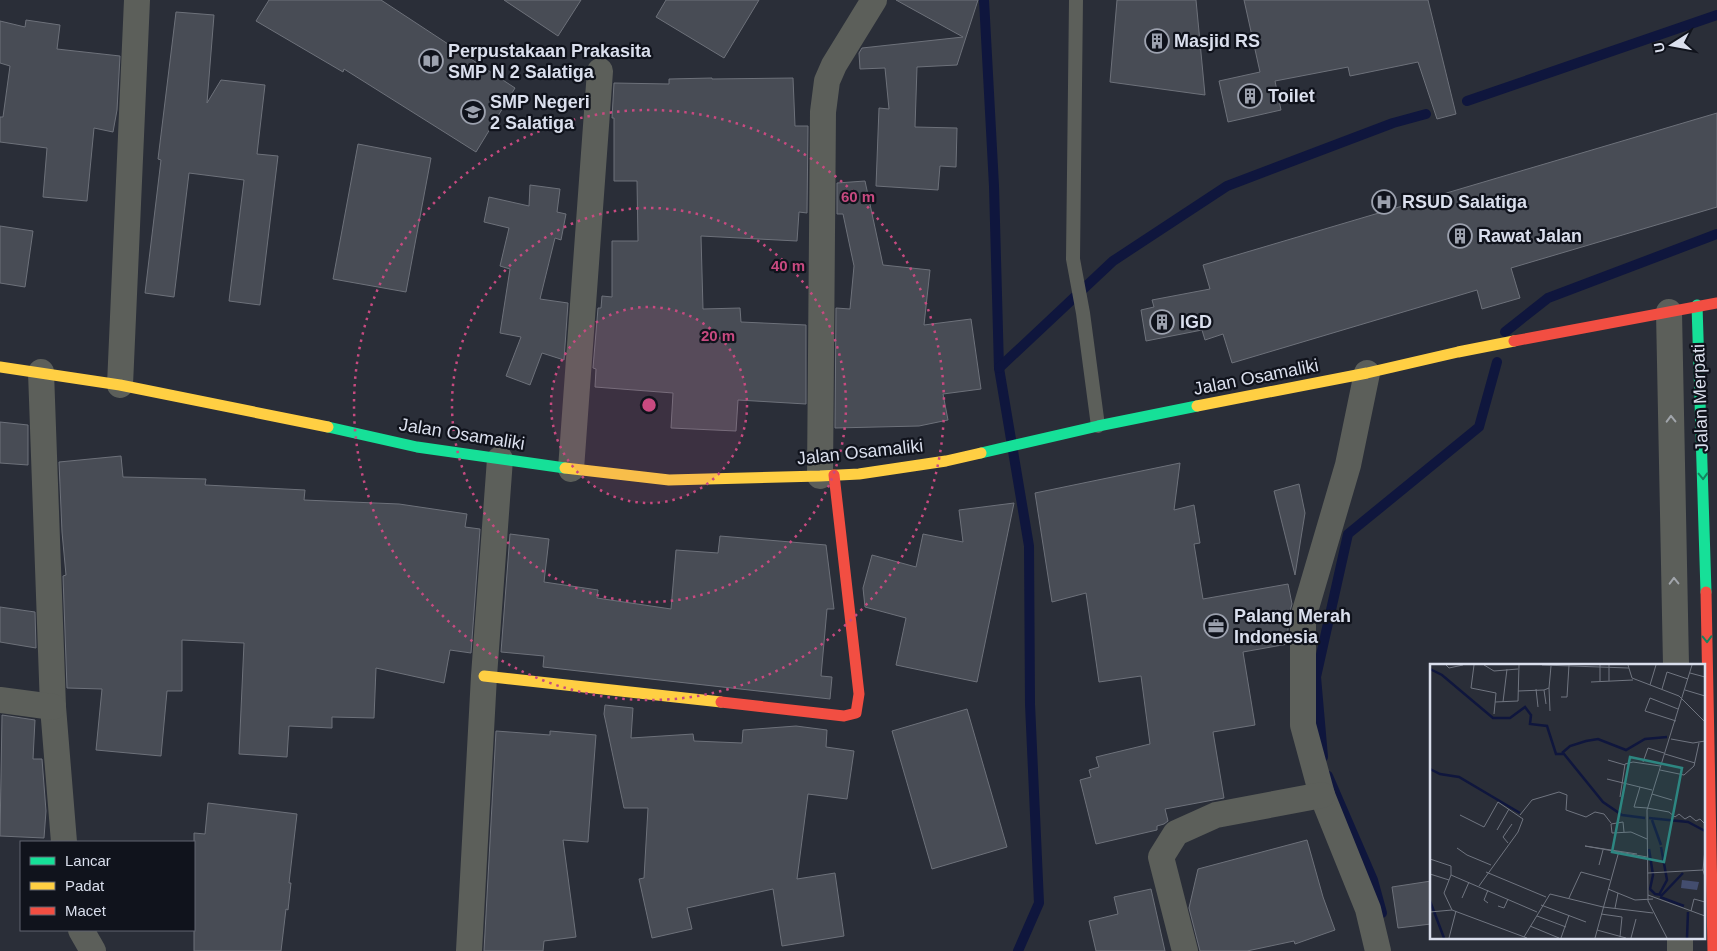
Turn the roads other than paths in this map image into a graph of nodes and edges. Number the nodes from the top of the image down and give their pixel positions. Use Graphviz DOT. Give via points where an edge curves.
graph roads {
  1 [pos="137,0"];
  2 [pos="874,0"];
  3 [pos="1076,0"];
  4 [pos="600,71"];
  5 [pos="1717,302"];
  6 [pos="1697,305"];
  7 [pos="1669,312"];
  8 [pos="0,367"];
  9 [pos="42,372"];
  10 [pos="1367,373"];
  11 [pos="120,384"];
  12 [pos="1098,426"];
  13 [pos="500,459"];
  14 [pos="572,469"];
  15 [pos="827,476"];
  16 [pos="1712,607"];
  17 [pos="1676,664"];
  18 [pos="484,676"];
  19 [pos="0,700"];
  20 [pos="53,707"];
  21 [pos="1322,795"];
  22 [pos="1710,821"];
  23 [pos="64,841"];
  24 [pos="82,931"];
  25 [pos="1680,938"];
  26 [pos="92,951"];
  27 [pos="469,951"];
  28 [pos="1185,951"];
  29 [pos="1378,951"];
  30 [pos="1680,951"];
  31 [pos="1713,951"];
  1 -- 11 [label="street"];
  2 -- 15 [label="street" via="834,65 827,81 823,112"];
  3 -- 12 [label="lane" via="1073,258"];
  4 -- 14 [label="street"];
  5 -- 6 [label="main road, Jalan Osamaliki"];
  6 -- 7 [label="main road, Jalan Osamaliki"];
  6 -- 16 [label="main road, Jalan Merpati, one-way"];
  7 -- 10 [label="main road, Jalan Osamaliki" via="1458,352"];
  17 -- 7 [label="street, Jalan Merpati, one-way"];
  8 -- 9 [label="main road, Jalan Osamaliki"];
  9 -- 11 [label="main road, Jalan Osamaliki"];
  9 -- 20 [label="street"];
  10 -- 12 [label="main road, Jalan Osamaliki"];
  10 -- 21 [label="street" via="1348,465 1303,618 1302,725"];
  11 -- 13 [label="main road, Jalan Osamaliki" via="416,447"];
  12 -- 15 [label="main road, Jalan Osamaliki" via="946,461"];
  13 -- 14 [label="main road, Jalan Osamaliki"];
  13 -- 18 [label="street"];
  14 -- 15 [label="main road, Jalan Osamaliki" via="669,480"];
  15 -- 18 [label="main road" via="859,694 856,712 844,716"];
  16 -- 22 [label="main road, Jalan Merpati, one-way"];
  18 -- 27 [label="street"];
  19 -- 20 [label="street"];
  20 -- 23 [label="street"];
  21 -- 28 [label="street" via="1216,815 1176,833 1161,857"];
  21 -- 29 [label="street" via="1368,909"];
  22 -- 31 [label="main road, Jalan Merpati"];
  24 -- 26 [label="street"];
  25 -- 30 [label="street"];
}
